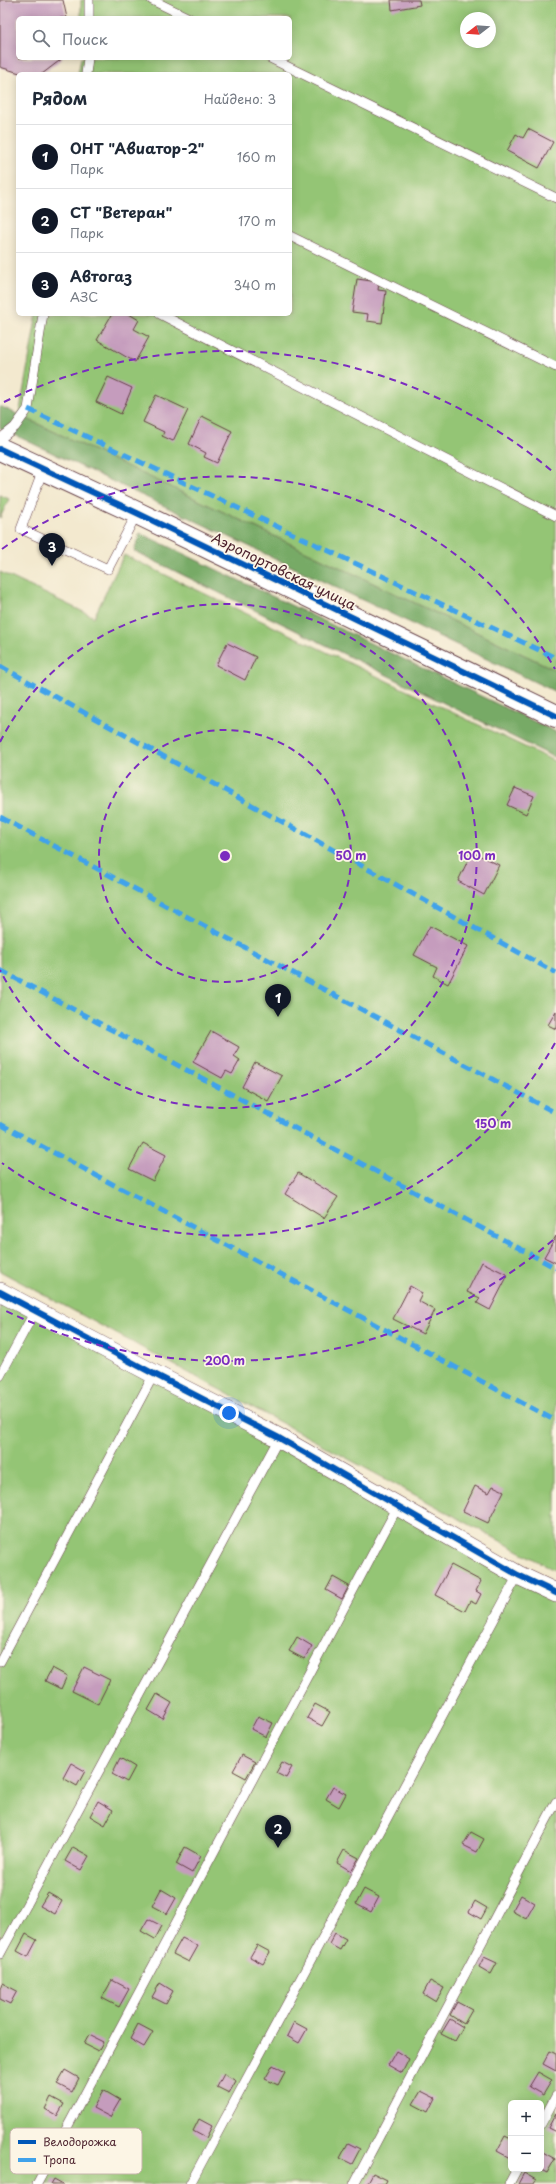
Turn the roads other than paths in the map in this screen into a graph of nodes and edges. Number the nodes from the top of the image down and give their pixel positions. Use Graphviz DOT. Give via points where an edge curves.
graph roads {
  1 [pos="89,0"];
  2 [pos="170,0"];
  3 [pos="155,1"];
  4 [pos="89,16"];
  5 [pos="185,16"];
  6 [pos="88,60"];
  7 [pos="274,60"];
  8 [pos="86,72"];
  9 [pos="556,198"];
  10 [pos="292,237"];
  11 [pos="43,316"];
  12 [pos="164,316"];
  13 [pos="556,367"];
  14 [pos="0,439"];
  15 [pos="0,449"];
  16 [pos="44,468"];
  17 [pos="137,513"];
  18 [pos="556,516"];
  19 [pos="556,716"];
  20 [pos="0,1292"];
  21 [pos="35,1311"];
  22 [pos="154,1374"];
  23 [pos="0,1376"];
  24 [pos="279,1438"];
  25 [pos="398,1506"];
  26 [pos="518,1575"];
  27 [pos="556,1593"];
  28 [pos="0,1662"];
  29 [pos="556,1802"];
  30 [pos="0,1954"];
  31 [pos="556,2096"];
  32 [pos="544,2118"];
  33 [pos="67,2128"];
  34 [pos="515,2172"];
  35 [pos="42,2174"];
  36 [pos="37,2184"];
  37 [pos="190,2184"];
  38 [pos="354,2184"];
  39 [pos="509,2184"];
  1 -- 4 [label="lane"];
  2 -- 3 [label="lane"];
  3 -- 5 [label="lane"];
  6 -- 8 [label="lane"];
  7 -- 9 [label="lane"];
  10 -- 13 [label="lane"];
  11 -- 14 [label="lane" via="28,408 15,426"];
  12 -- 18 [label="lane"];
  15 -- 16 [label="street, Аэропортовская улица"];
  16 -- 17 [label="street, Аэропортовская улица"];
  16 -- 17 [label="lane" via="21,529 108,568"];
  17 -- 19 [label="street, Аэропортовская улица"];
  20 -- 21 [label="street"];
  21 -- 22 [label="street"];
  21 -- 23 [label="lane"];
  22 -- 24 [label="street"];
  22 -- 28 [label="lane"];
  24 -- 25 [label="street"];
  24 -- 30 [label="lane"];
  25 -- 26 [label="street"];
  25 -- 33 [label="lane"];
  26 -- 27 [label="street"];
  26 -- 37 [label="lane"];
  29 -- 38 [label="lane"];
  31 -- 32 [label="lane"];
  34 -- 39 [label="lane"];
  35 -- 36 [label="lane"];
}
